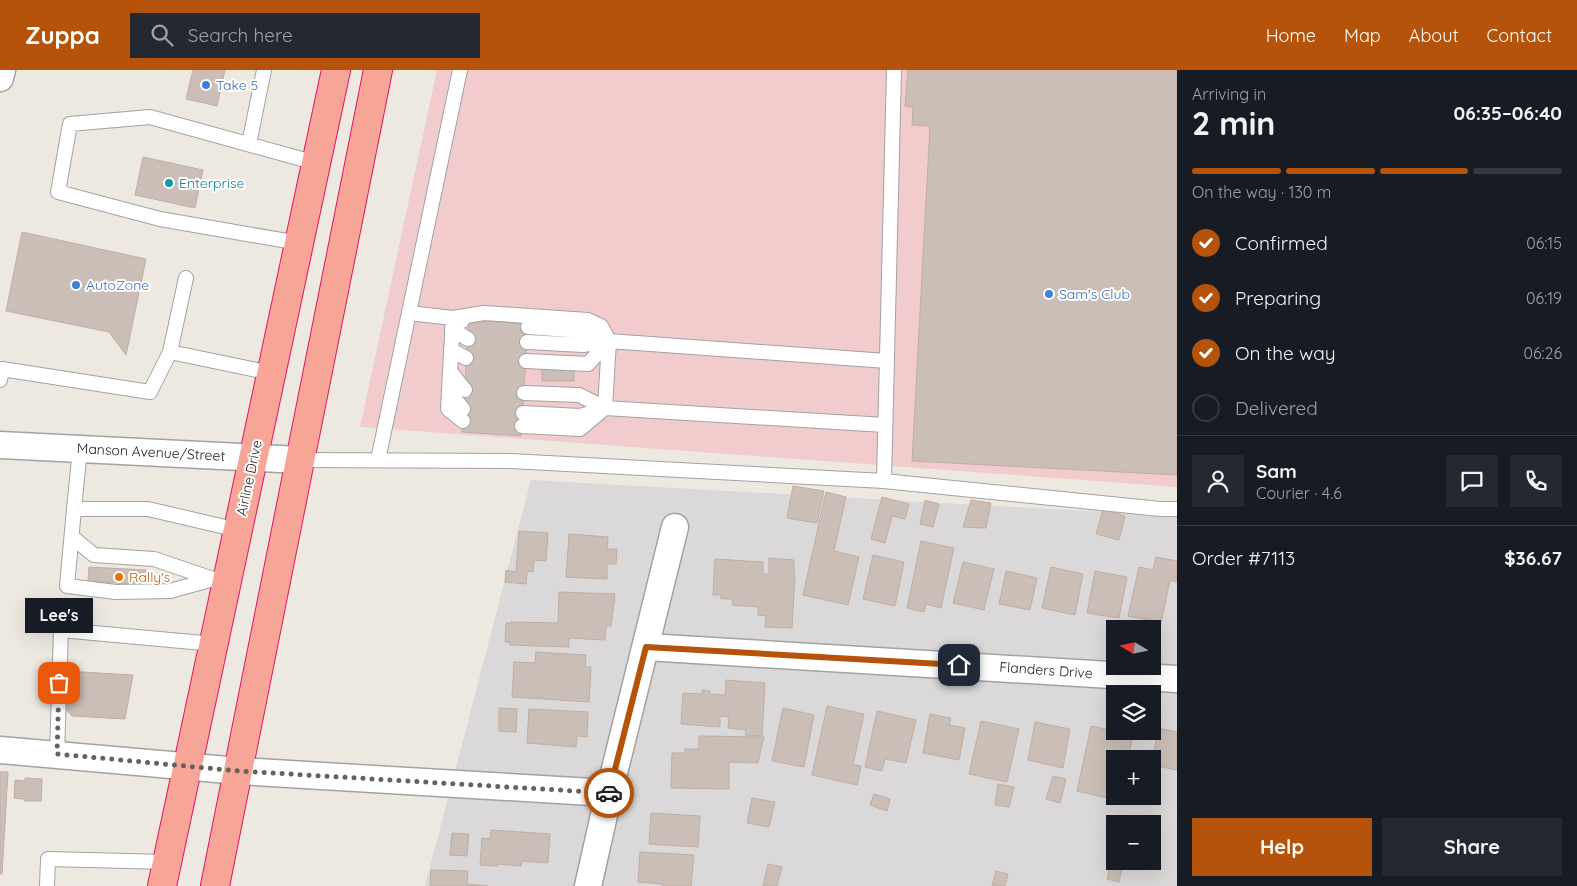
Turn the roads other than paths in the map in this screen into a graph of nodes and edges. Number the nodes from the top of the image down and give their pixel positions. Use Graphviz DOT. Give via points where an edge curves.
graph roads {
  1 [pos="2,70"];
  2 [pos="264,70"];
  3 [pos="336,70"];
  4 [pos="378,70"];
  5 [pos="460,70"];
  6 [pos="894,70"];
  7 [pos="0,78"];
  8 [pos="249,144"];
  9 [pos="316,163"];
  10 [pos="299,243"];
  11 [pos="186,278"];
  12 [pos="409,313"];
  13 [pos="453,323"];
  14 [pos="468,323"];
  15 [pos="528,327"];
  16 [pos="468,339"];
  17 [pos="609,341"];
  18 [pos="527,342"];
  19 [pos="451,350"];
  20 [pos="170,352"];
  21 [pos="466,358"];
  22 [pos="526,361"];
  23 [pos="887,361"];
  24 [pos="450,371"];
  25 [pos="271,373"];
  26 [pos="0,380"];
  27 [pos="465,390"];
  28 [pos="524,393"];
  29 [pos="605,408"];
  30 [pos="463,415"];
  31 [pos="522,420"];
  32 [pos="885,425"];
  33 [pos="0,445"];
  34 [pos="80,449"];
  35 [pos="253,457"];
  36 [pos="301,460"];
  37 [pos="378,460"];
  38 [pos="884,481"];
  39 [pos="74,509"];
  40 [pos="1177,509"];
  41 [pos="675,527"];
  42 [pos="238,530"];
  43 [pos="72,537"];
  44 [pos="221,577"];
  45 [pos="214,644"];
  46 [pos="646,647"];
  47 [pos="1177,678"];
  48 [pos="0,750"];
  49 [pos="57,754"];
  50 [pos="188,765"];
  51 [pos="239,771"];
  52 [pos="609,793"];
  53 [pos="164,874"];
  54 [pos="47,886"];
  55 [pos="215,886"];
  56 [pos="588,886"];
  1 -- 7 [label="street"];
  2 -- 8 [label="lane"];
  3 -- 9 [label="highway, Airline Drive"];
  4 -- 36 [label="highway"];
  5 -- 12 [label="lane"];
  6 -- 23 [label="lane"];
  8 -- 9 [label="lane"];
  8 -- 10 [label="lane" via="150,117 70,124 58,192 160,219"];
  9 -- 10 [label="highway, Airline Drive"];
  10 -- 25 [label="highway, Airline Drive"];
  11 -- 20 [label="lane"];
  12 -- 13 [label="lane"];
  12 -- 37 [label="lane"];
  13 -- 14 [label="lane"];
  13 -- 16 [label="lane"];
  13 -- 17 [label="lane" via="484,313 588,320 601,326"];
  13 -- 19 [label="lane"];
  15 -- 17 [label="lane" via="582,331"];
  17 -- 18 [label="lane" via="583,345"];
  17 -- 22 [label="lane" via="588,364"];
  17 -- 23 [label="lane"];
  17 -- 29 [label="lane"];
  19 -- 21 [label="lane"];
  19 -- 24 [label="lane"];
  20 -- 25 [label="lane"];
  20 -- 26 [label="lane" via="150,392 2,369"];
  23 -- 32 [label="lane"];
  24 -- 27 [label="lane"];
  24 -- 30 [label="lane" via="448,409"];
  25 -- 35 [label="highway, Airline Drive"];
  28 -- 29 [label="lane" via="579,395"];
  29 -- 31 [label="lane" via="580,416"];
  29 -- 32 [label="lane"];
  32 -- 38 [label="lane"];
  33 -- 34 [label="street, Manson Avenue/Street"];
  34 -- 35 [label="street, Manson Avenue/Street"];
  34 -- 39 [label="lane"];
  35 -- 36 [label="street, Manson Avenue/Street"];
  35 -- 42 [label="highway, Airline Drive"];
  36 -- 37 [label="lane"];
  36 -- 51 [label="highway"];
  37 -- 38 [label="lane" via="510,461"];
  38 -- 40 [label="lane"];
  39 -- 42 [label="lane" via="148,509"];
  39 -- 43 [label="lane"];
  41 -- 46 [label="street"];
  42 -- 44 [label="highway, Airline Drive"];
  43 -- 44 [label="lane" via="94,555 154,559"];
  43 -- 44 [label="lane" via="68,586 116,592 170,591"];
  44 -- 45 [label="highway, Airline Drive"];
  45 -- 49 [label="lane" via="61,630"];
  45 -- 50 [label="highway, Airline Drive"];
  46 -- 47 [label="street, Flanders Drive"];
  46 -- 52 [label="street"];
  48 -- 49 [label="street"];
  49 -- 50 [label="street"];
  50 -- 51 [label="street"];
  50 -- 53 [label="highway, Airline Drive"];
  51 -- 52 [label="street"];
  51 -- 55 [label="highway"];
  52 -- 56 [label="street"];
  53 -- 54 [label="lane" via="48,859"];
}
